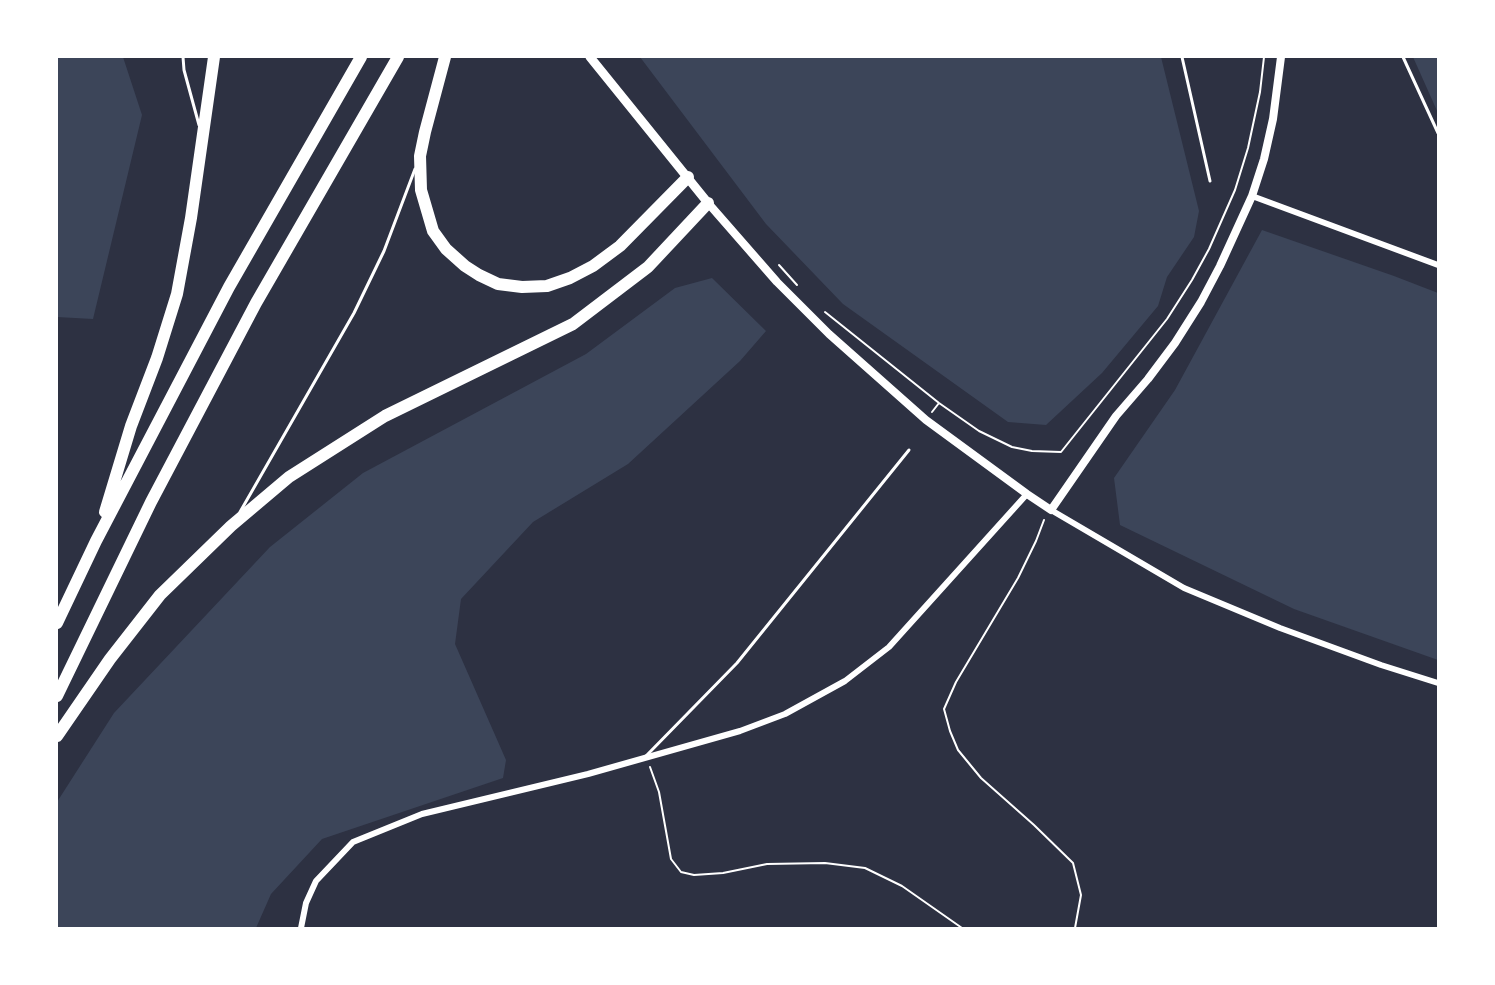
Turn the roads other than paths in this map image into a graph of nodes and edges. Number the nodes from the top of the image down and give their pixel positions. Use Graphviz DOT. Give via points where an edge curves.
graph roads {
  1 [pos="183,57"];
  2 [pos="214,57"];
  3 [pos="362,57"];
  4 [pos="398,57"];
  5 [pos="445,57"];
  6 [pos="590,57"];
  7 [pos="1182,57"];
  8 [pos="1281,57"];
  9 [pos="1402,57"];
  10 [pos="1438,133"];
  11 [pos="202,137"];
  12 [pos="420,156"];
  13 [pos="688,177"];
  14 [pos="1210,181"];
  15 [pos="1252,196"];
  16 [pos="708,203"];
  17 [pos="1438,265"];
  18 [pos="909,450"];
  19 [pos="1027,494"];
  20 [pos="1051,510"];
  21 [pos="231,526"];
  22 [pos="96,541"];
  23 [pos="57,623"];
  24 [pos="1438,683"];
  25 [pos="57,696"];
  26 [pos="57,736"];
  27 [pos="645,758"];
  28 [pos="301,928"];
  1 -- 11 [label="lane"];
  2 -- 11 [label="highway"];
  3 -- 22 [label="highway" via="229,287"];
  4 -- 25 [label="highway" via="250,314 151,502"];
  5 -- 12 [label="highway"];
  6 -- 13 [label="main road"];
  7 -- 14 [label="lane"];
  8 -- 15 [label="street" via="1273,119"];
  9 -- 10 [label="lane"];
  11 -- 22 [label="highway" via="177,294"];
  12 -- 13 [label="highway" via="421,190 430,224 446,249 479,275 498,284 522,287 547,286 593,266 620,246"];
  12 -- 21 [label="lane" via="384,251 354,313"];
  13 -- 16 [label="main road"];
  15 -- 17 [label="street"];
  15 -- 20 [label="street" via="1201,302"];
  16 -- 19 [label="street" via="829,334 926,420"];
  16 -- 21 [label="highway" via="648,267 573,324 385,416 289,477"];
  18 -- 27 [label="lane" via="737,663"];
  19 -- 20 [label="street"];
  19 -- 27 [label="street" via="889,647 845,681 785,714"];
  20 -- 24 [label="street" via="1184,588 1280,628"];
  21 -- 26 [label="highway" via="160,595"];
  22 -- 23 [label="highway"];
  27 -- 28 [label="street" via="422,814 353,842 316,881"];
}
